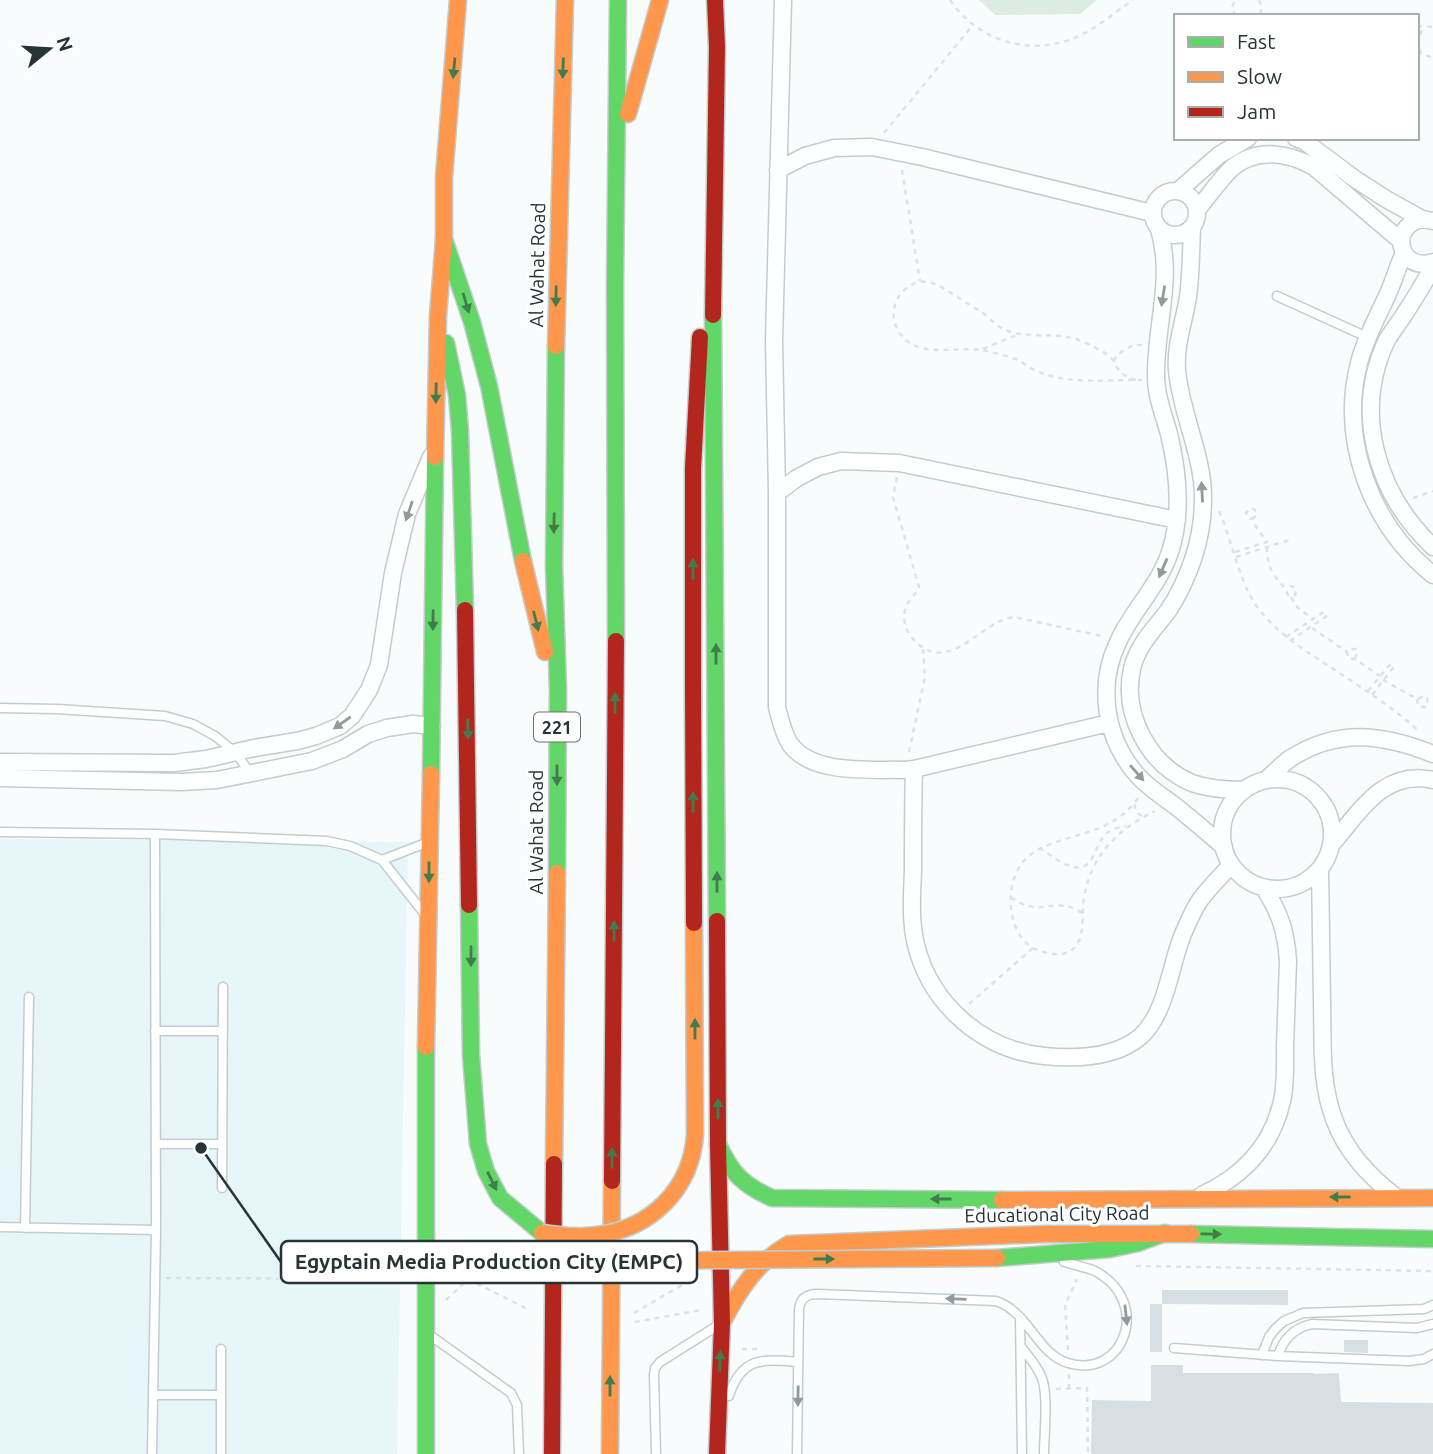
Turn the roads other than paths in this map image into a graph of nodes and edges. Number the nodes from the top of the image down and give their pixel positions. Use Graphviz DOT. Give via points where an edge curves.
graph roads {
  1 [pos="458,0"];
  2 [pos="565,0"];
  3 [pos="618,0"];
  4 [pos="660,0"];
  5 [pos="715,0"];
  6 [pos="783,0"];
  7 [pos="1245,140"];
  8 [pos="1301,140"];
  9 [pos="617,155"];
  10 [pos="778,170"];
  11 [pos="1178,191"];
  12 [pos="1197,210"];
  13 [pos="1152,213"];
  14 [pos="1429,219"];
  15 [pos="1192,228"];
  16 [pos="1159,229"];
  17 [pos="444,239"];
  18 [pos="1402,247"];
  19 [pos="1433,262"];
  20 [pos="1433,267"];
  21 [pos="713,289"];
  22 [pos="1277,296"];
  23 [pos="438,316"];
  24 [pos="1367,337"];
  25 [pos="1157,351"];
  26 [pos="1177,356"];
  27 [pos="435,448"];
  28 [pos="777,493"];
  29 [pos="1177,520"];
  30 [pos="1433,547"];
  31 [pos="1433,575"];
  32 [pos="1118,640"];
  33 [pos="1139,650"];
  34 [pos="558,690"];
  35 [pos="0,708"];
  36 [pos="1109,723"];
  37 [pos="432,726"];
  38 [pos="235,752"];
  39 [pos="1432,753"];
  40 [pos="0,762"];
  41 [pos="43,762"];
  42 [pos="909,770"];
  43 [pos="251,775"];
  44 [pos="0,778"];
  45 [pos="42,779"];
  46 [pos="1266,780"];
  47 [pos="1433,780"];
  48 [pos="1244,790"];
  49 [pos="0,832"];
  50 [pos="155,834"];
  51 [pos="429,842"];
  52 [pos="1331,845"];
  53 [pos="1224,847"];
  54 [pos="382,860"];
  55 [pos="1231,865"];
  56 [pos="1320,868"];
  57 [pos="1264,888"];
  58 [pos="429,919"];
  59 [pos="223,987"];
  60 [pos="29,997"];
  61 [pos="155,1031"];
  62 [pos="223,1031"];
  63 [pos="156,1144"];
  64 [pos="222,1144"];
  65 [pos="718,1144"];
  66 [pos="222,1188"];
  67 [pos="1195,1198"];
  68 [pos="1396,1198"];
  69 [pos="1433,1198"];
  70 [pos="1045,1217"];
  71 [pos="0,1227"];
  72 [pos="25,1228"];
  73 [pos="156,1230"];
  74 [pos="542,1233"];
  75 [pos="1165,1233"];
  76 [pos="1432,1242"];
  77 [pos="1035,1255"];
  78 [pos="1433,1305"];
  79 [pos="1020,1316"];
  80 [pos="722,1324"];
  81 [pos="1433,1324"];
  82 [pos="426,1326"];
  83 [pos="1021,1346"];
  84 [pos="1174,1348"];
  85 [pos="222,1349"];
  86 [pos="1433,1354"];
  87 [pos="1262,1355"];
  88 [pos="1278,1356"];
  89 [pos="798,1362"];
  90 [pos="153,1395"];
  91 [pos="221,1395"];
  92 [pos="718,1432"];
  93 [pos="152,1454"];
  94 [pos="221,1454"];
  95 [pos="426,1454"];
  96 [pos="519,1454"];
  97 [pos="552,1454"];
  98 [pos="610,1454"];
  99 [pos="656,1454"];
  100 [pos="718,1454"];
  101 [pos="797,1454"];
  102 [pos="1022,1454"];
  103 [pos="1044,1454"];
  1 -- 17 [label="main road, one-way" via="444,177"];
  2 -- 34 [label="main road, Al Wahat Road / 221, one-way" via="556,284"];
  3 -- 9 [label="main road"];
  4 -- 9 [label="main road"];
  5 -- 21 [label="main road"];
  6 -- 10 [label="street"];
  7 -- 11 [label="street" via="1219,155"];
  8 -- 14 [label="street" via="1386,199"];
  98 -- 9 [label="main road, one-way"];
  10 -- 13 [label="street" via="834,148 872,148"];
  10 -- 28 [label="street"];
  11 -- 12 [label="street" via="1191,197"];
  11 -- 13 [label="street" via="1163,194"];
  12 -- 15 [label="street"];
  12 -- 18 [label="street" via="1233,168 1264,154 1282,154 1314,167"];
  13 -- 16 [label="street"];
  14 -- 18 [label="street" via="1407,226"];
  15 -- 16 [label="street" via="1176,236"];
  15 -- 26 [label="street" via="1191,277"];
  16 -- 25 [label="street, one-way" via="1166,275"];
  17 -- 23 [label="main road"];
  17 -- 34 [label="main road, one-way" via="477,337 534,612"];
  18 -- 19 [label="street" via="1412,262"];
  18 -- 24 [label="street" via="1387,297"];
  20 -- 30 [label="street" via="1387,340 1375,375 1370,412 1374,449 1383,474 1409,521"];
  65 -- 21 [label="main road, one-way"];
  74 -- 21 [label="main road, one-way, bridge" via="592,1236 635,1224 660,1209 680,1185 692,1159 696,377 700,332"];
  22 -- 24 [label="lane"];
  23 -- 27 [label="main road, one-way"];
  23 -- 74 [label="main road, one-way" via="458,407 467,661 471,1055 478,1144 500,1198"];
  24 -- 31 [label="street" via="1358,366 1353,412 1362,471 1386,524"];
  25 -- 26 [label="street"];
  25 -- 29 [label="street" via="1158,396 1176,467"];
  33 -- 26 [label="street, one-way" via="1170,608 1187,574 1199,537 1204,499"];
  27 -- 37 [label="main road, one-way"];
  27 -- 38 [label="street, one-way" via="407,514 379,665 352,716 316,736"];
  28 -- 29 [label="street" via="818,467 841,461 900,463"];
  28 -- 42 [label="street" via="777,707 790,744 817,764"];
  29 -- 32 [label="street, one-way" via="1158,579"];
  32 -- 33 [label="street"];
  32 -- 36 [label="street" via="1107,680"];
  33 -- 48 [label="street" via="1132,669 1132,708 1149,749 1191,782"];
  34 -- 97 [label="main road, Al Wahat Road / 221, one-way"];
  35 -- 38 [label="lane" via="166,716 193,723"];
  36 -- 42 [label="street"];
  36 -- 53 [label="street, one-way" via="1125,759 1146,783"];
  37 -- 43 [label="street" via="387,728 312,761"];
  37 -- 51 [label="main road"];
  38 -- 41 [label="street" via="174,763"];
  38 -- 43 [label="lane"];
  39 -- 46 [label="street" via="1393,740 1341,738 1316,744"];
  40 -- 41 [label="street"];
  41 -- 45 [label="street"];
  42 -- 55 [label="street" via="916,945 925,971 956,1015 1005,1048 1081,1057 1125,1047 1141,1036 1161,1005 1182,935 1198,902"];
  43 -- 45 [label="street" via="181,782"];
  44 -- 45 [label="street"];
  46 -- 48 [label="street"];
  46 -- 52 [label="street" via="1301,785 1320,800 1330,821"];
  47 -- 52 [label="street" via="1400,779 1382,788"];
  48 -- 53 [label="street" via="1228,809"];
  49 -- 50 [label="lane"];
  50 -- 54 [label="lane" via="327,841"];
  50 -- 61 [label="lane"];
  51 -- 54 [label="lane"];
  51 -- 58 [label="main road, one-way"];
  52 -- 56 [label="street"];
  53 -- 55 [label="street"];
  54 -- 58 [label="lane"];
  55 -- 57 [label="street"];
  56 -- 57 [label="street" via="1291,888"];
  56 -- 68 [label="street" via="1326,1096 1345,1143 1376,1182"];
  57 -- 67 [label="street" via="1283,922 1289,961 1283,1098 1261,1149 1242,1170"];
  58 -- 82 [label="main road"];
  59 -- 62 [label="lane"];
  60 -- 72 [label="lane"];
  61 -- 62 [label="lane"];
  61 -- 63 [label="lane"];
  62 -- 64 [label="lane"];
  63 -- 64 [label="lane"];
  63 -- 73 [label="lane"];
  64 -- 66 [label="lane"];
  70 -- 65 [label="main road, Educational City Road, one-way" via="772,1198 753,1191 738,1178"];
  65 -- 80 [label="main road"];
  68 -- 67 [label="main road, Educational City Road, one-way"];
  67 -- 70 [label="main road, Educational City Road"];
  68 -- 69 [label="main road, Educational City Road"];
  70 -- 75 [label="main road, Educational City Road"];
  70 -- 80 [label="main road, Educational City Road" via="789,1244 757,1267"];
  71 -- 72 [label="lane"];
  72 -- 73 [label="lane"];
  73 -- 90 [label="lane"];
  74 -- 77 [label="main road, one-way, bridge" via="564,1249 599,1261"];
  75 -- 76 [label="main road, Educational City Road, one-way"];
  75 -- 77 [label="main road" via="1124,1247"];
  77 -- 79 [label="lane, one-way" via="1096,1272 1122,1297 1127,1328 1110,1355 1080,1365 1051,1353"];
  78 -- 87 [label="lane" via="1303,1313 1276,1328"];
  79 -- 83 [label="lane"];
  79 -- 89 [label="lane, one-way" via="1002,1303 988,1300 808,1295 799,1305"];
  92 -- 80 [label="main road, one-way"];
  80 -- 99 [label="lane" via="655,1368"];
  81 -- 88 [label="lane" via="1417,1328 1312,1324 1289,1335"];
  82 -- 95 [label="main road"];
  82 -- 96 [label="lane" via="511,1393 517,1405"];
  83 -- 102 [label="lane"];
  83 -- 103 [label="lane" via="1044,1386"];
  84 -- 87 [label="lane"];
  85 -- 91 [label="lane"];
  86 -- 88 [label="lane" via="1409,1361"];
  87 -- 88 [label="lane"];
  89 -- 92 [label="lane" via="759,1362 739,1373"];
  89 -- 101 [label="lane, one-way"];
  90 -- 91 [label="lane"];
  90 -- 93 [label="lane"];
  91 -- 94 [label="lane"];
  92 -- 100 [label="main road"];
}
